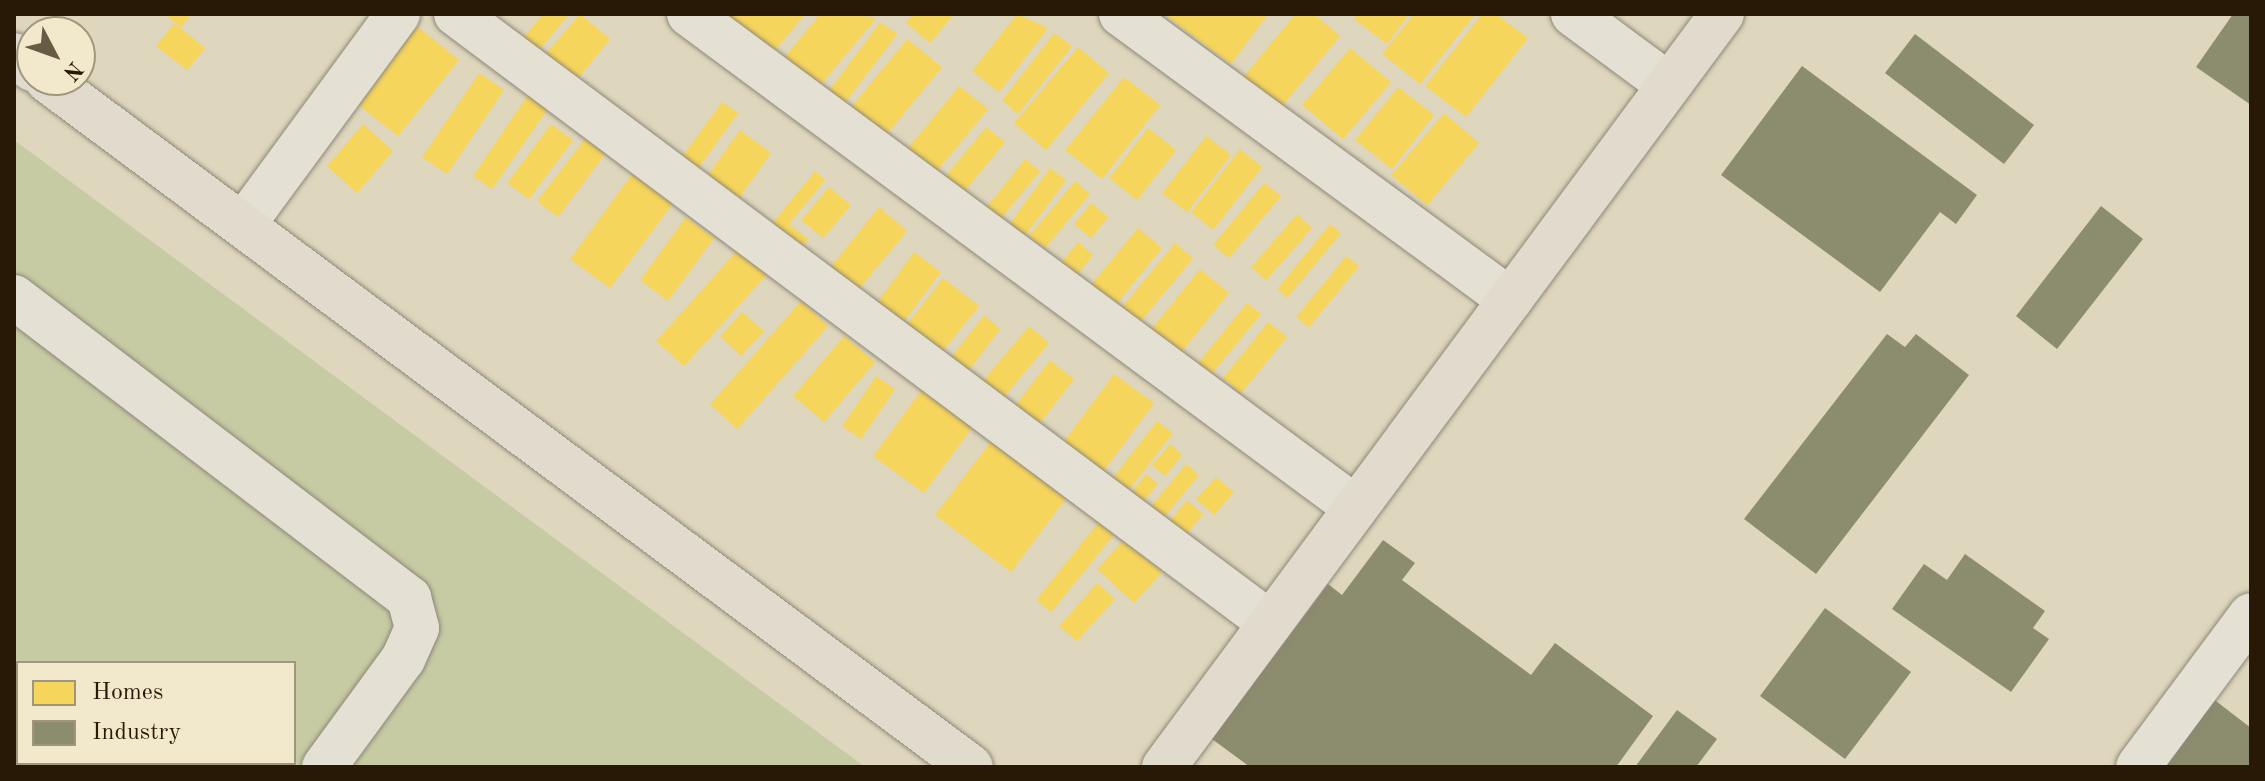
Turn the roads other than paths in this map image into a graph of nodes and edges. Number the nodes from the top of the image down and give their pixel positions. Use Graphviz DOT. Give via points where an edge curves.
graph roads {
  1 [pos="398,14"];
  2 [pos="456,14"];
  3 [pos="689,14"];
  4 [pos="1121,14"];
  5 [pos="1573,14"];
  6 [pos="1722,14"];
  7 [pos="1669,85"];
  8 [pos="69,96"];
  9 [pos="243,225"];
  10 [pos="14,297"];
  11 [pos="1510,300"];
  12 [pos="1356,508"];
  13 [pos="2251,615"];
  14 [pos="1270,623"];
  15 [pos="324,767"];
  16 [pos="971,767"];
  17 [pos="1164,767"];
  18 [pos="2138,767"];
  1 -- 9 [label="street"];
  2 -- 14 [label="street"];
  3 -- 12 [label="street"];
  4 -- 11 [label="street"];
  5 -- 7 [label="street"];
  6 -- 7 [label="main road"];
  7 -- 11 [label="main road"];
  8 -- 9 [label="main road"];
  9 -- 16 [label="main road"];
  10 -- 15 [label="street" via="409,598 417,628 403,659"];
  11 -- 12 [label="main road"];
  12 -- 14 [label="main road"];
  13 -- 18 [label="street"];
  14 -- 17 [label="main road"];
}
